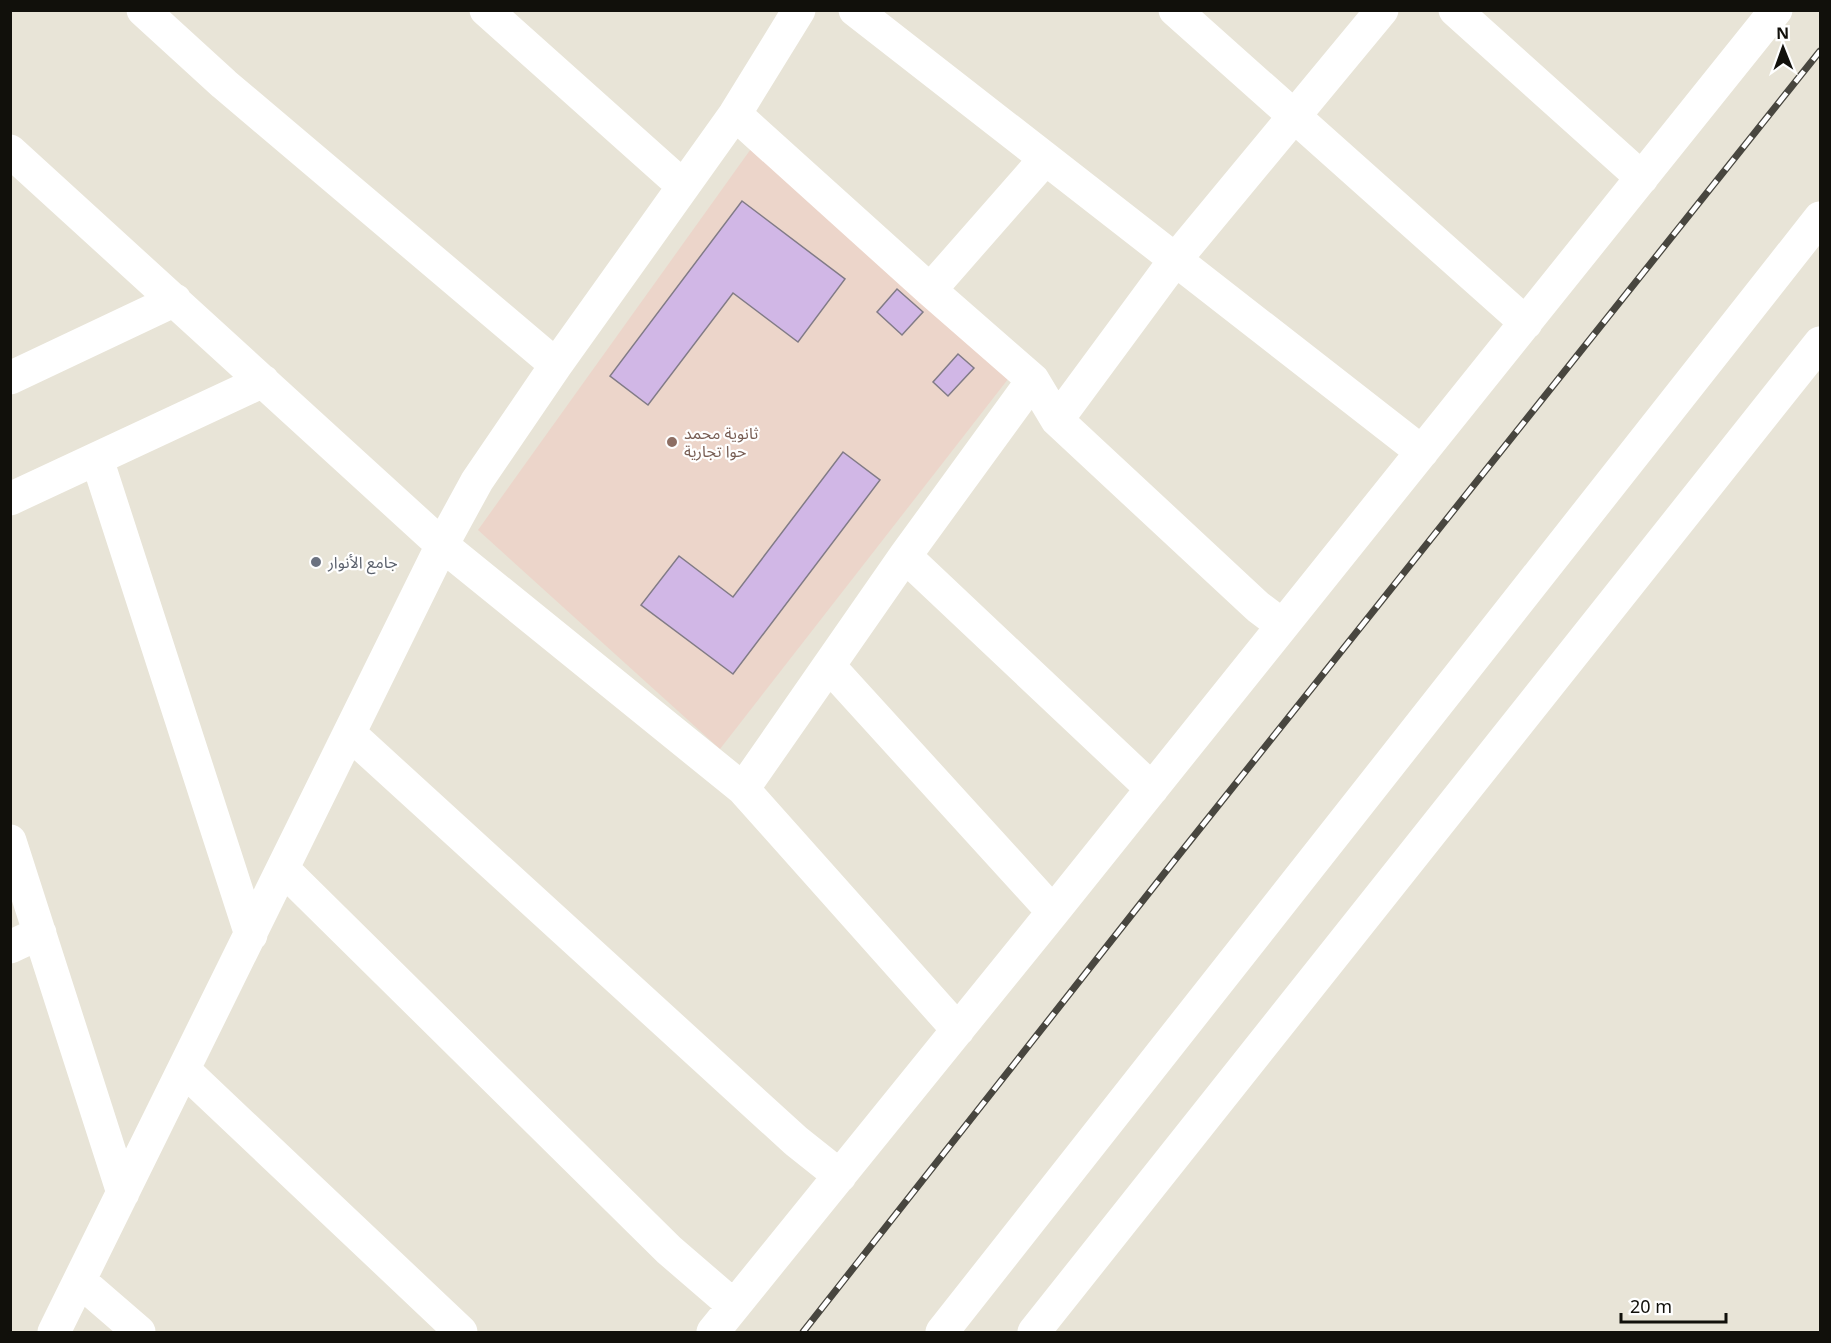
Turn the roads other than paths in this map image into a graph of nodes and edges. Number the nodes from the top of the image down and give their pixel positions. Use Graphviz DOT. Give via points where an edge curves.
graph roads {
  1 [pos="143,10"];
  2 [pos="486,10"];
  3 [pos="799,10"];
  4 [pos="855,10"];
  5 [pos="1175,10"];
  6 [pos="1383,10"];
  7 [pos="1455,10"];
  8 [pos="1760,16"];
  9 [pos="735,114"];
  10 [pos="1295,117"];
  11 [pos="10,151"];
  12 [pos="1045,159"];
  13 [pos="1642,178"];
  14 [pos="683,186"];
  15 [pos="1821,218"];
  16 [pos="1175,260"];
  17 [pos="930,290"];
  18 [pos="175,300"];
  19 [pos="1526,323"];
  20 [pos="1821,343"];
  21 [pos="556,365"];
  22 [pos="10,378"];
  23 [pos="1034,380"];
  24 [pos="263,381"];
  25 [pos="1057,420"];
  26 [pos="1422,452"];
  27 [pos="97,459"];
  28 [pos="10,499"];
  29 [pos="442,545"];
  30 [pos="905,556"];
  31 [pos="1282,626"];
  32 [pos="829,666"];
  33 [pos="350,734"];
  34 [pos="743,789"];
  35 [pos="1152,789"];
  36 [pos="10,841"];
  37 [pos="283,869"];
  38 [pos="1053,912"];
  39 [pos="40,933"];
  40 [pos="251,934"];
  41 [pos="10,947"];
  42 [pos="958,1030"];
  43 [pos="184,1070"];
  44 [pos="840,1176"];
  45 [pos="123,1193"];
  46 [pos="80,1281"];
  47 [pos="734,1306"];
  48 [pos="54,1332"];
  49 [pos="140,1332"];
  50 [pos="461,1332"];
  51 [pos="713,1332"];
  52 [pos="942,1332"];
  53 [pos="1034,1332"];
  1 -- 21 [label="street" via="224,84"];
  2 -- 14 [label="street"];
  3 -- 9 [label="street"];
  4 -- 12 [label="street"];
  5 -- 10 [label="street"];
  6 -- 10 [label="street"];
  7 -- 13 [label="street"];
  8 -- 13 [label="street"];
  9 -- 14 [label="street"];
  9 -- 17 [label="street"];
  10 -- 16 [label="street"];
  10 -- 19 [label="street"];
  11 -- 18 [label="street"];
  12 -- 16 [label="street"];
  12 -- 17 [label="street"];
  13 -- 19 [label="street"];
  14 -- 21 [label="street"];
  15 -- 52 [label="street"];
  16 -- 25 [label="street"];
  16 -- 26 [label="street"];
  17 -- 23 [label="street"];
  18 -- 22 [label="street"];
  18 -- 24 [label="street"];
  19 -- 26 [label="street"];
  20 -- 53 [label="street"];
  21 -- 29 [label="street" via="477,481"];
  23 -- 25 [label="street"];
  23 -- 30 [label="street"];
  24 -- 27 [label="street"];
  24 -- 29 [label="street"];
  25 -- 31 [label="street"];
  26 -- 31 [label="street"];
  27 -- 28 [label="street"];
  27 -- 40 [label="street"];
  29 -- 33 [label="street"];
  29 -- 34 [label="street"];
  30 -- 32 [label="street"];
  30 -- 35 [label="street"];
  31 -- 35 [label="street"];
  32 -- 34 [label="street"];
  32 -- 38 [label="street"];
  33 -- 37 [label="street"];
  33 -- 44 [label="street" via="796,1141"];
  34 -- 42 [label="street"];
  35 -- 38 [label="street"];
  36 -- 39 [label="street"];
  37 -- 40 [label="street"];
  37 -- 47 [label="street" via="669,1250"];
  38 -- 42 [label="street"];
  39 -- 41 [label="street"];
  39 -- 45 [label="street"];
  40 -- 43 [label="street"];
  42 -- 44 [label="street"];
  43 -- 45 [label="street"];
  43 -- 50 [label="street"];
  44 -- 47 [label="street"];
  45 -- 46 [label="street"];
  46 -- 48 [label="street"];
  46 -- 49 [label="street"];
  47 -- 51 [label="street"];
}
